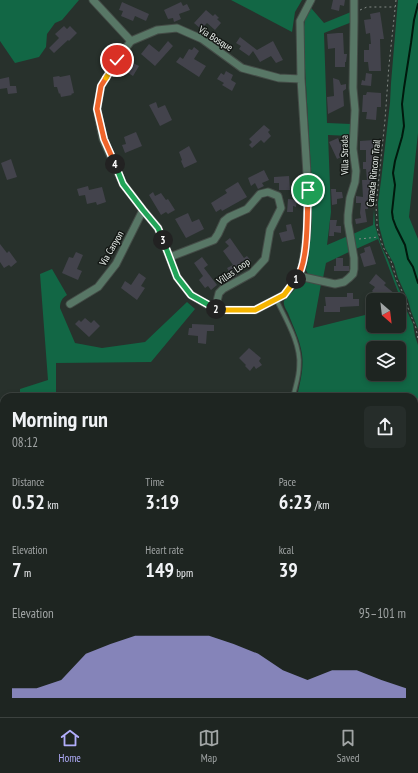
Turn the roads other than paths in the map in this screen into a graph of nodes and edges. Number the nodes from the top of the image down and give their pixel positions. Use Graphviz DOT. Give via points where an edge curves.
graph roads {
  1 [pos="93,0"];
  2 [pos="311,0"];
  3 [pos="354,0"];
  4 [pos="131,41"];
  5 [pos="301,78"];
  6 [pos="143,210"];
  7 [pos="170,257"];
  8 [pos="299,276"];
  9 [pos="276,299"];
  10 [pos="70,304"];
  11 [pos="215,309"];
  12 [pos="294,393"];
  1 -- 4 [label="street"];
  2 -- 5 [label="street, Via Bosque" via="300,21"];
  3 -- 8 [label="street, Villa Strada" via="353,149 356,171 348,215 355,263 353,274 344,282 334,284"];
  4 -- 5 [label="street, Via Bosque" via="156,30 177,28 202,39 242,68 279,78"];
  4 -- 6 [label="street, Via Bosque" via="101,86 97,109 104,139 123,184"];
  5 -- 8 [label="street, Via Bosque" via="308,190 306,244"];
  6 -- 7 [label="street, Via Bosque" via="158,228"];
  6 -- 10 [label="street, Via Canyon" via="116,264 98,287"];
  7 -- 11 [label="street, Via Bosque" via="177,277 191,295"];
  7 -- 11 [label="street, Villas Loop" via="214,240 224,221 247,209 260,194 268,192 278,196 281,208 270,230 265,259 252,273 223,289"];
  8 -- 9 [label="street, Via Bosque" via="284,295"];
  9 -- 11 [label="street, Via Bosque" via="255,310"];
  9 -- 12 [label="lane" via="299,355"];
}
